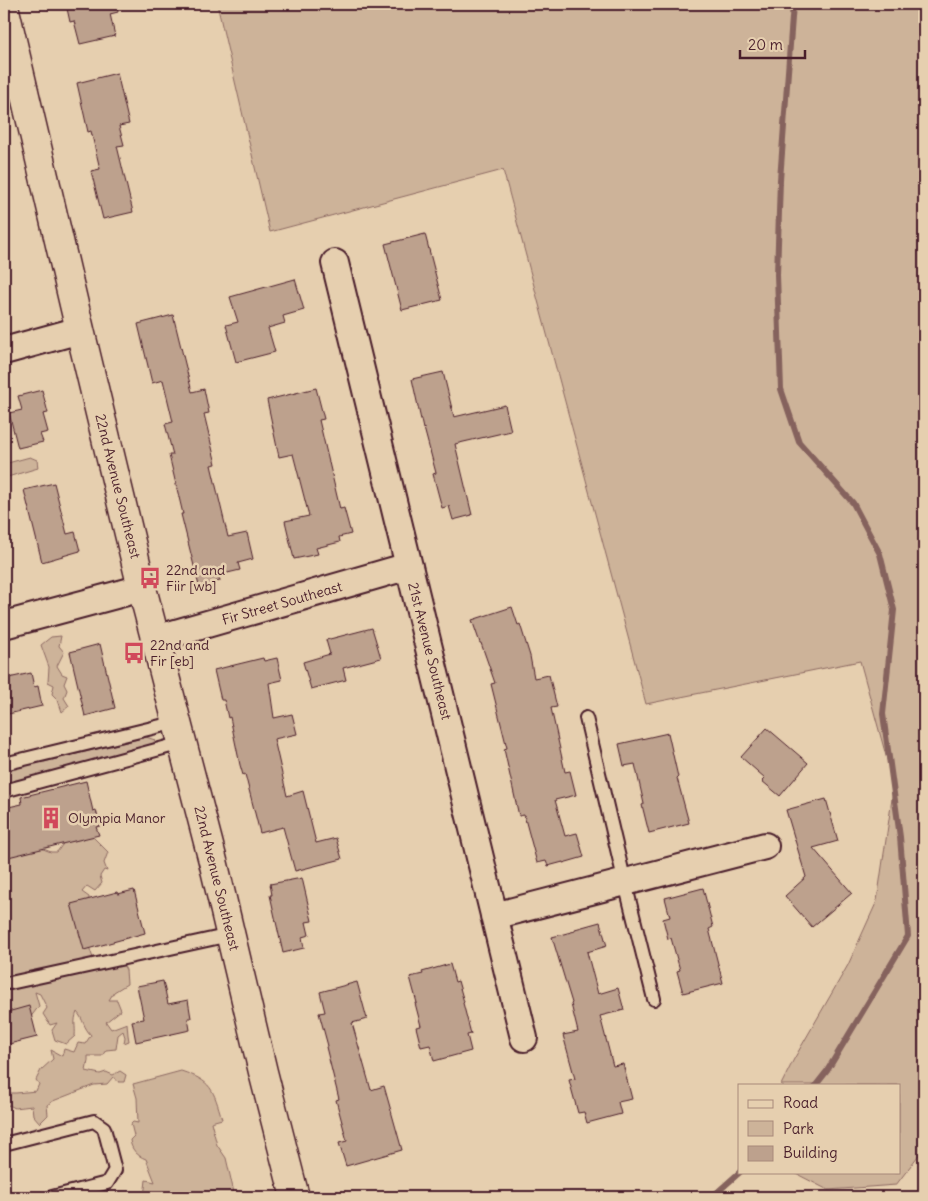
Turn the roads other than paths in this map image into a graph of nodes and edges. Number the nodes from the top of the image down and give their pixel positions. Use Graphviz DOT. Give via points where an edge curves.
graph roads {
  1 [pos="4,6"];
  2 [pos="10,64"];
  3 [pos="335,263"];
  4 [pos="80,330"];
  5 [pos="4,350"];
  6 [pos="409,566"];
  7 [pos="142,588"];
  8 [pos="4,625"];
  9 [pos="155,639"];
  10 [pos="586,718"];
  11 [pos="180,732"];
  12 [pos="8,763"];
  13 [pos="4,791"];
  14 [pos="765,846"];
  15 [pos="625,883"];
  16 [pos="494,916"];
  17 [pos="230,935"];
  18 [pos="10,982"];
  19 [pos="654,999"];
  20 [pos="524,1038"];
  21 [pos="4,1144"];
  22 [pos="52,1197"];
  23 [pos="295,1197"];
  1 -- 2 [label="street, 22nd Avenue Southeast"];
  2 -- 4 [label="street, 22nd Avenue Southeast"];
  3 -- 6 [label="street, 21st Avenue Southeast"];
  4 -- 5 [label="street"];
  4 -- 7 [label="street, 22nd Avenue Southeast"];
  6 -- 9 [label="street, Fir Street Southeast"];
  6 -- 16 [label="street, 21st Avenue Southeast"];
  7 -- 8 [label="street"];
  7 -- 9 [label="street, 22nd Avenue Southeast"];
  9 -- 11 [label="street, 22nd Avenue Southeast"];
  10 -- 15 [label="lane"];
  11 -- 12 [label="lane"];
  11 -- 13 [label="lane"];
  11 -- 17 [label="street, 22nd Avenue Southeast"];
  14 -- 15 [label="street"];
  15 -- 16 [label="street"];
  15 -- 19 [label="lane"];
  16 -- 20 [label="street, 21st Avenue Southeast"];
  17 -- 18 [label="lane"];
  17 -- 23 [label="street, 22nd Avenue Southeast"];
  21 -- 22 [label="lane" via="94,1121 104,1128 115,1170 107,1183"];
}
